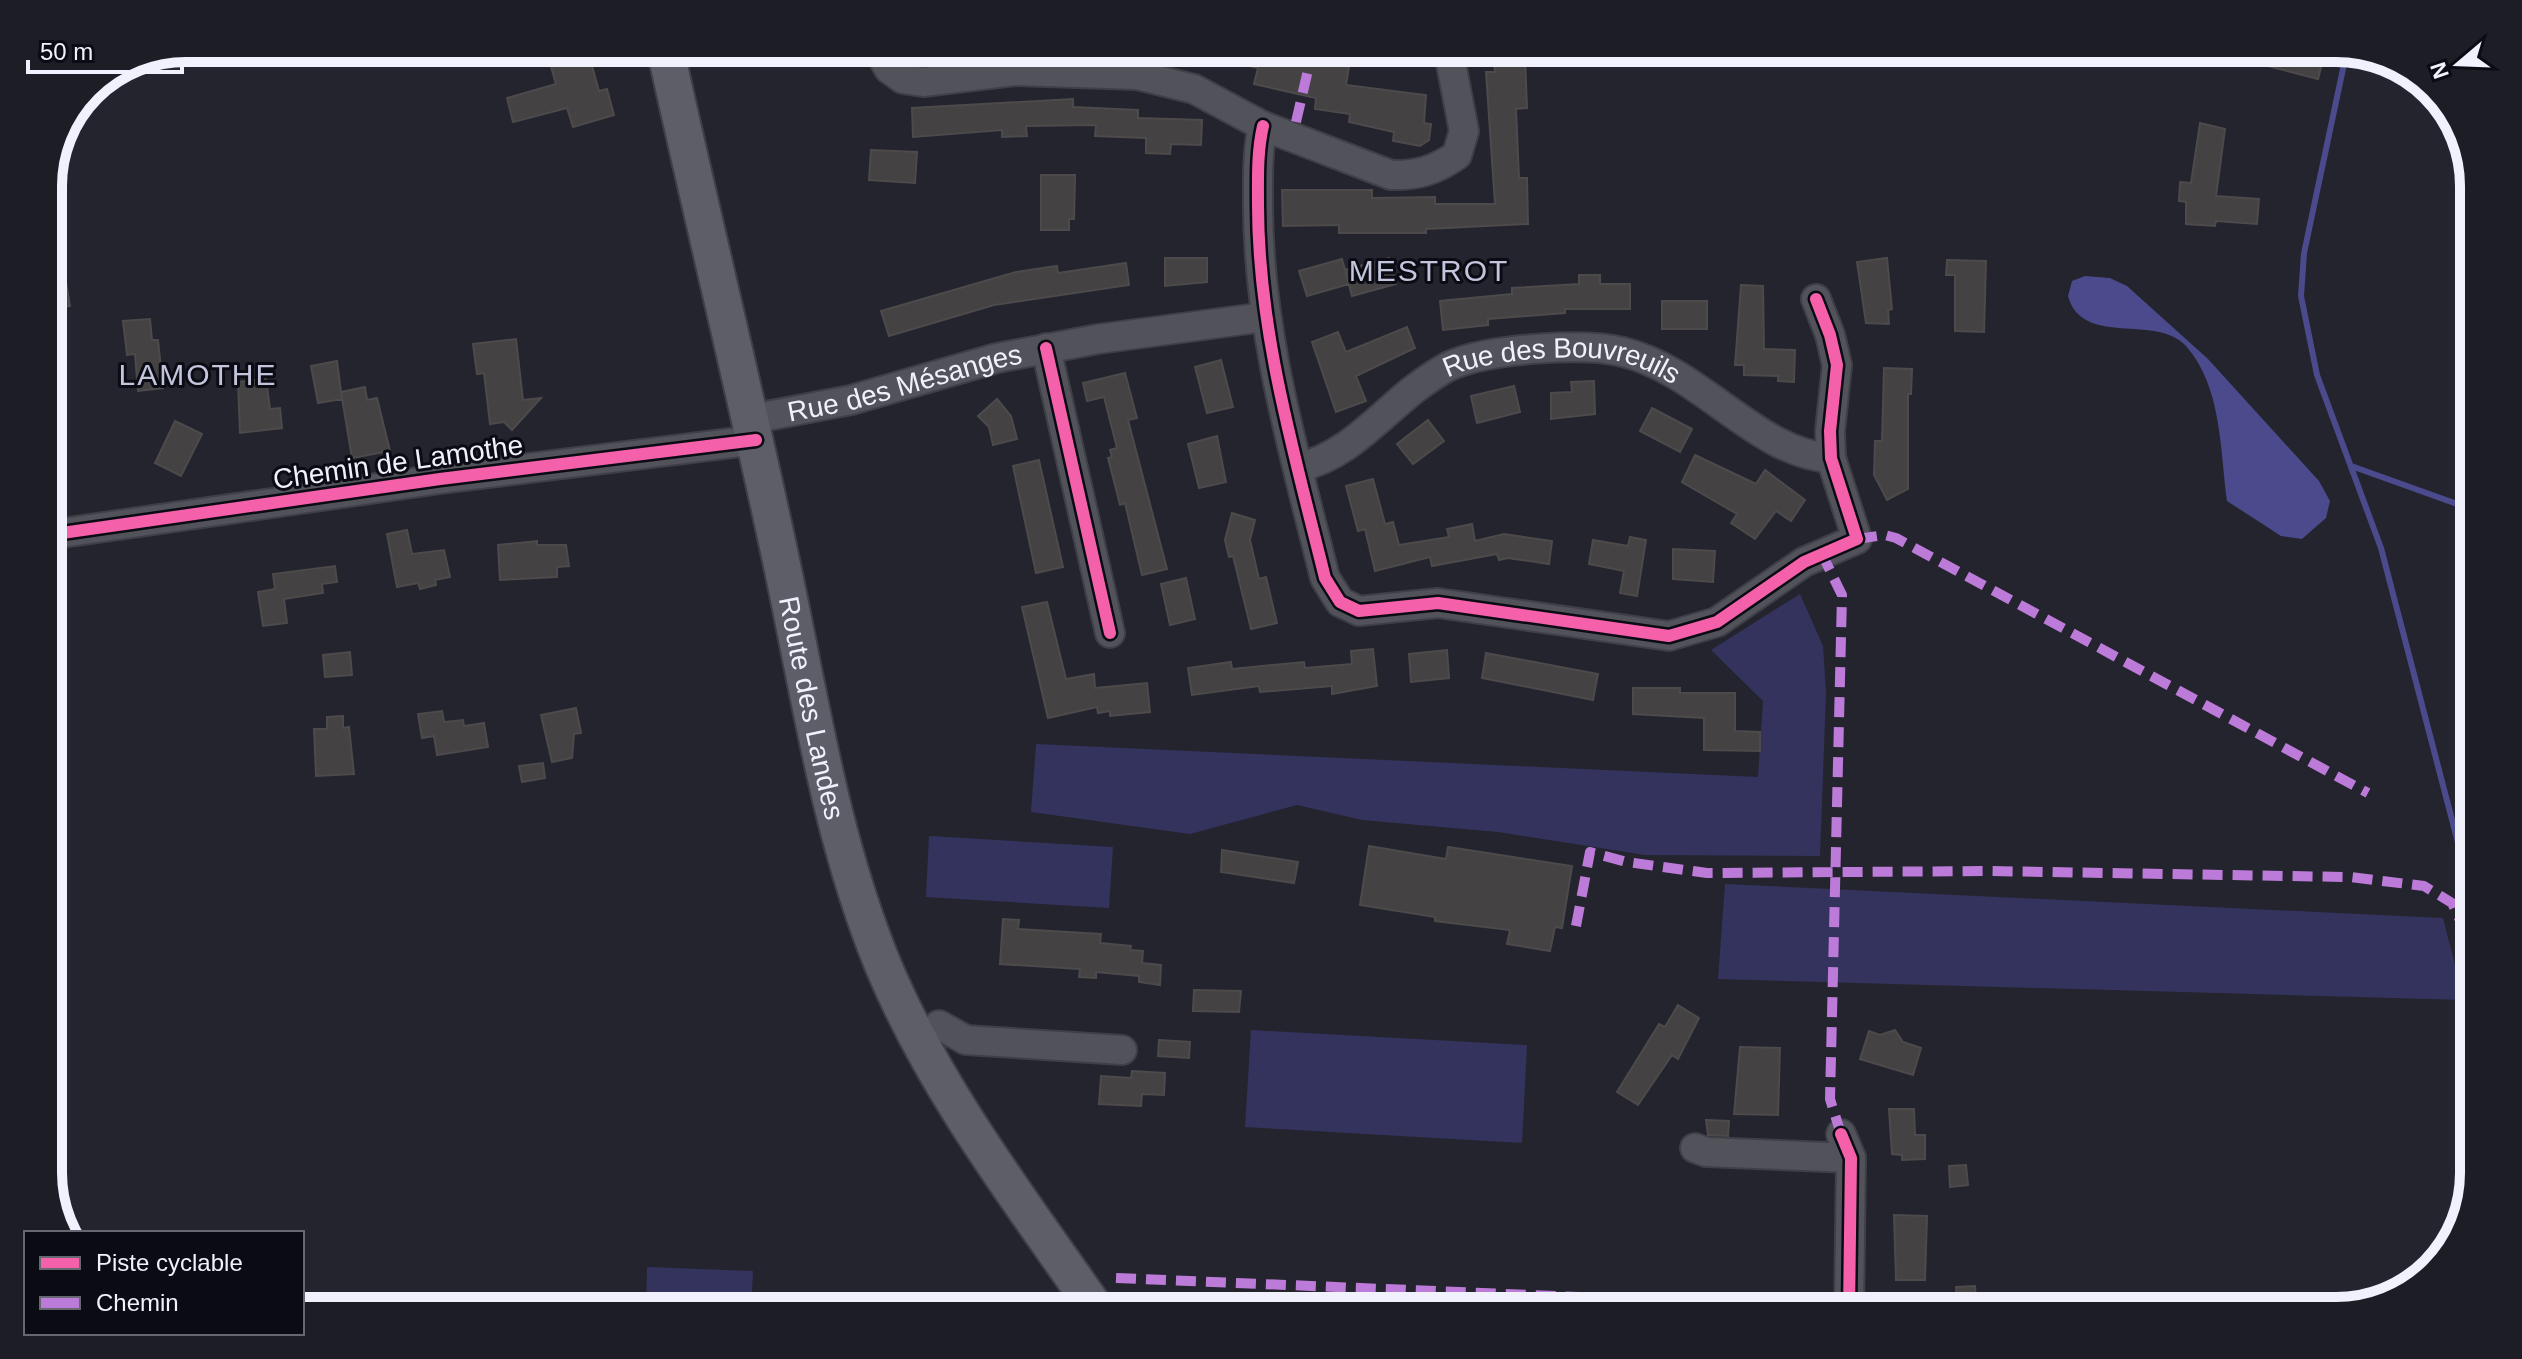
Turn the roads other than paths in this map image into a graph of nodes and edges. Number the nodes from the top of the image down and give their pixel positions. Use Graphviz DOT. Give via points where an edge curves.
graph roads {
  1 [pos="668,62"];
  2 [pos="885,62"];
  3 [pos="1088,62"];
  4 [pos="1108,62"];
  5 [pos="1451,62"];
  6 [pos="1263,126"];
  7 [pos="1816,299"];
  8 [pos="1265,317"];
  9 [pos="1046,348"];
  10 [pos="753,430"];
  11 [pos="1831,458"];
  12 [pos="1299,467"];
  13 [pos="62,533"];
  14 [pos="1110,633"];
  15 [pos="939,1025"];
  16 [pos="1122,1050"];
  17 [pos="1695,1148"];
  18 [pos="1087,1297"];
  19 [pos="1849,1297"];
  1 -- 10 [label="main road, Route des Landes"];
  2 -- 3 [label="street" via="903,79 923,82"];
  4 -- 6 [label="street" via="1194,89"];
  5 -- 6 [label="street" via="1464,131 1457,155 1426,172 1391,175"];
  6 -- 8 [label="street" via="1258,238"];
  7 -- 11 [label="street" via="1837,365"];
  8 -- 9 [label="street, Rue des Mésanges"];
  8 -- 12 [label="street"];
  9 -- 10 [label="street, Rue des Mésanges"];
  9 -- 14 [label="street"];
  10 -- 13 [label="street, Chemin de Lamothe"];
  10 -- 18 [label="main road, Route des Landes" via="834,807 884,966 933,1064 982,1145"];
  11 -- 12 [label="street, Rue des Bouvreuils" via="1809,457 1781,446 1697,385 1651,360 1569,346 1454,364 1336,453"];
  11 -- 12 [label="street" via="1857,539 1804,562 1717,622 1669,636 1438,603 1359,611 1340,602 1325,578"];
  15 -- 16 [label="street" via="966,1040"];
  17 -- 19 [label="street" via="1848,1158"];
}
